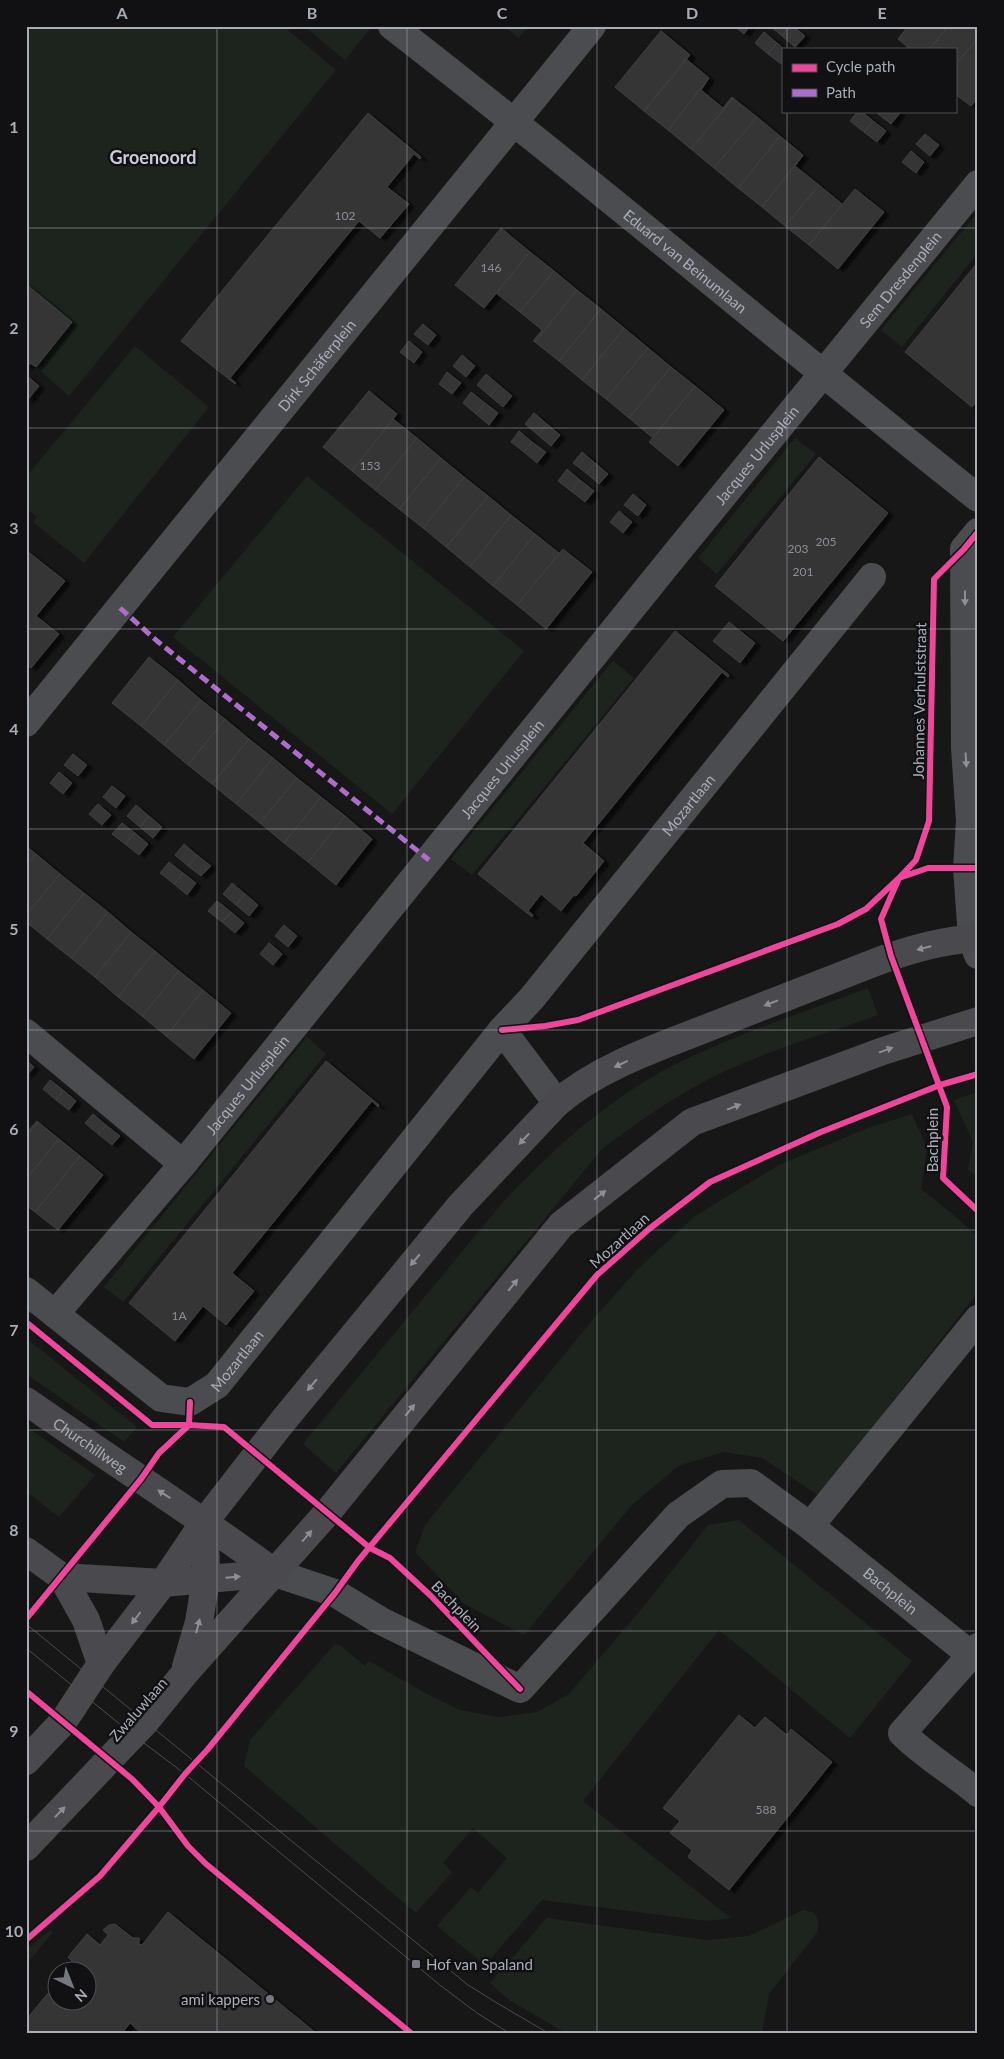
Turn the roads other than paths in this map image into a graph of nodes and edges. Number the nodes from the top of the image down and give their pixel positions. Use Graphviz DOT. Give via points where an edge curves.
graph roads {
  1 [pos="392,26"];
  2 [pos="592,26"];
  3 [pos="514,122"];
  4 [pos="978,184"];
  5 [pos="823,375"];
  6 [pos="978,498"];
  7 [pos="978,532"];
  8 [pos="872,577"];
  9 [pos="26,723"];
  10 [pos="976,944"];
  11 [pos="978,1021"];
  12 [pos="502,1030"];
  13 [pos="26,1034"];
  14 [pos="557,1103"];
  15 [pos="183,1164"];
  16 [pos="26,1291"];
  17 [pos="55,1314"];
  18 [pos="978,1319"];
  19 [pos="26,1401"];
  20 [pos="205,1521"];
  21 [pos="810,1526"];
  22 [pos="26,1550"];
  23 [pos="275,1572"];
  24 [pos="62,1577"];
  25 [pos="206,1579"];
  26 [pos="163,1583"];
  27 [pos="974,1651"];
  28 [pos="101,1664"];
  29 [pos="185,1673"];
  30 [pos="26,1760"];
  31 [pos="978,1792"];
  32 [pos="26,1847"];
  1 -- 3 [label="street, Eduard van Beinumlaan"];
  2 -- 3 [label="street"];
  3 -- 5 [label="street, Eduard van Beinumlaan"];
  3 -- 9 [label="street, Dirk Schäferplein"];
  4 -- 5 [label="street, Sem Dresdenplein"];
  5 -- 6 [label="street, Eduard van Beinumlaan"];
  5 -- 15 [label="street, Jacques Urlusplein"];
  7 -- 10 [label="street, one-way" via="964,549 965,748 970,821 967,868"];
  8 -- 12 [label="street, Mozartlaan" via="532,998"];
  10 -- 14 [label="street, one-way" via="932,945 891,956 617,1066 572,1090"];
  23 -- 11 [label="street, one-way" via="327,1513 561,1225 692,1122 883,1051"];
  12 -- 14 [label="street"];
  12 -- 17 [label="street, Mozartlaan" via="217,1385 190,1402 161,1398"];
  13 -- 15 [label="street"];
  14 -- 20 [label="street, one-way" via="460,1206"];
  15 -- 17 [label="street, Jacques Urlusplein"];
  16 -- 17 [label="street"];
  18 -- 21 [label="street"];
  20 -- 19 [label="street, Churchillweg, one-way"];
  20 -- 23 [label="street, Churchillweg"];
  20 -- 25 [label="street"];
  20 -- 26 [label="street"];
  21 -- 23 [label="street, Bachplein" via="751,1483 722,1484 678,1515 520,1689 382,1621 335,1593"];
  21 -- 27 [label="street, Bachplein"];
  22 -- 24 [label="street"];
  25 -- 23 [label="street, one-way"];
  23 -- 29 [label="street, Zwaluwlaan"];
  24 -- 26 [label="street"];
  24 -- 28 [label="street" via="86,1620"];
  25 -- 26 [label="street"];
  29 -- 25 [label="street, one-way" via="199,1622"];
  26 -- 28 [label="street, one-way"];
  27 -- 31 [label="street, Bachplein" via="902,1733 917,1748"];
  28 -- 30 [label="street" via="62,1722"];
  32 -- 29 [label="street, Zwaluwlaan, one-way" via="146,1721"];
}
